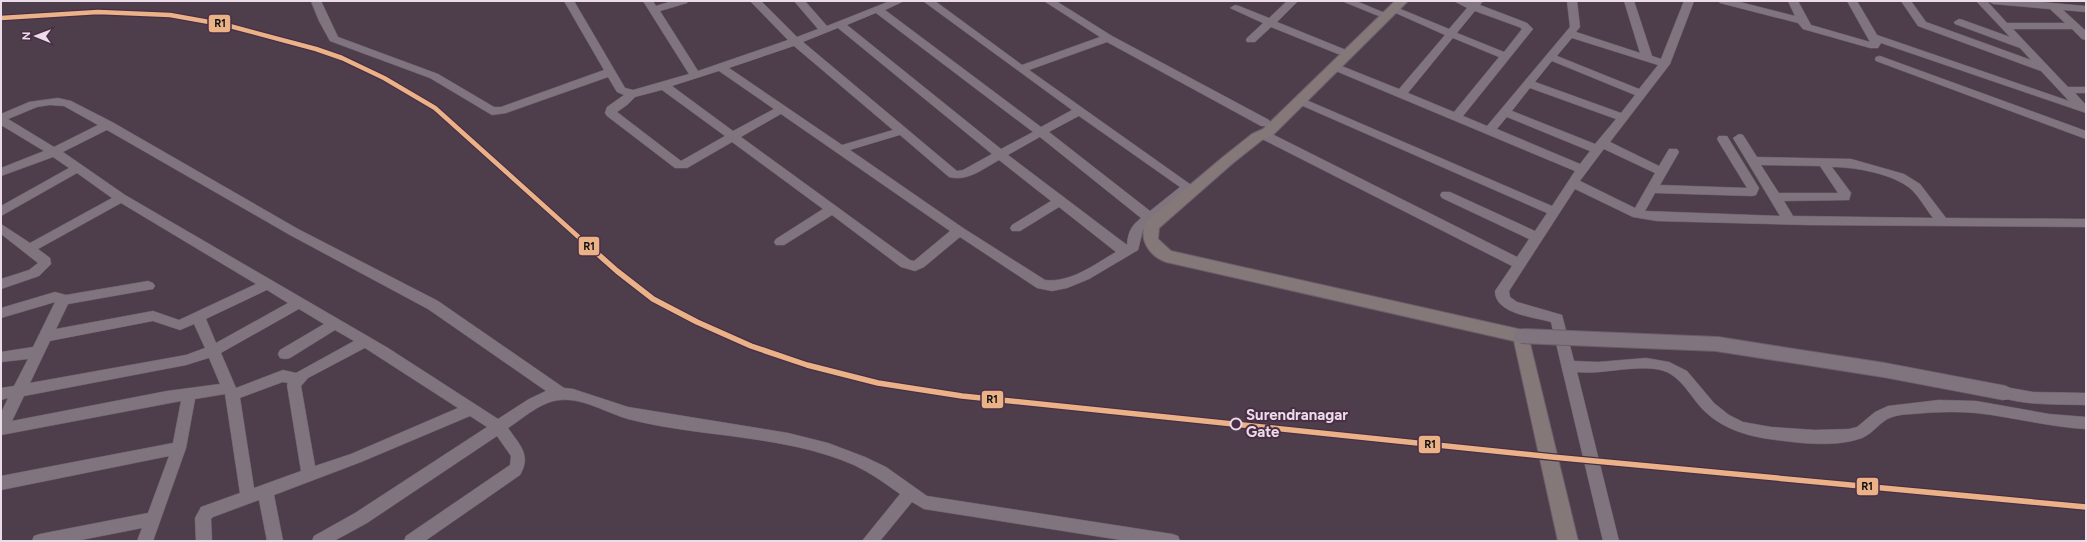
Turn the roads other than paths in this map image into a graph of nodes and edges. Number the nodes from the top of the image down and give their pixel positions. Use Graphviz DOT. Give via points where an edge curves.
graph roads {
  1 [pos="316,1"];
  2 [pos="569,1"];
  3 [pos="682,1"];
  4 [pos="754,1"];
  5 [pos="799,1"];
  6 [pos="899,1"];
  7 [pos="928,1"];
  8 [pos="1050,1"];
  9 [pos="1294,1"];
  10 [pos="1347,1"];
  11 [pos="1459,1"];
  12 [pos="1572,1"];
  13 [pos="1630,1"];
  14 [pos="1689,1"];
  15 [pos="1724,1"];
  16 [pos="1793,1"];
  17 [pos="1852,1"];
  18 [pos="1906,1"];
  19 [pos="1981,1"];
  20 [pos="1993,1"];
  21 [pos="1396,4"];
  22 [pos="1476,4"];
  23 [pos="2057,5"];
  24 [pos="651,6"];
  25 [pos="1235,8"];
  26 [pos="2086,9"];
  27 [pos="877,10"];
  28 [pos="1380,13"];
  29 [pos="1802,21"];
  30 [pos="1270,22"];
  31 [pos="1959,22"];
  32 [pos="839,24"];
  33 [pos="2005,26"];
  34 [pos="2074,26"];
  35 [pos="825,30"];
  36 [pos="1452,34"];
  37 [pos="1570,34"];
  38 [pos="1873,37"];
  39 [pos="1108,38"];
  40 [pos="2086,38"];
  41 [pos="1251,40"];
  42 [pos="795,41"];
  43 [pos="2024,46"];
  44 [pos="1342,52"];
  45 [pos="1505,56"];
  46 [pos="1551,57"];
  47 [pos="1647,58"];
  48 [pos="1880,59"];
  49 [pos="1665,64"];
  50 [pos="721,67"];
  51 [pos="1335,67"];
  52 [pos="1021,69"];
  53 [pos="2045,69"];
  54 [pos="610,72"];
  55 [pos="695,75"];
  56 [pos="1529,84"];
  57 [pos="663,85"];
  58 [pos="2066,90"];
  59 [pos="2086,90"];
  60 [pos="632,94"];
  61 [pos="1401,94"];
  62 [pos="1642,94"];
  63 [pos="1300,101"];
  64 [pos="783,108"];
  65 [pos="1079,111"];
  66 [pos="2085,111"];
  67 [pos="1505,112"];
  68 [pos="1456,117"];
  69 [pos="1622,117"];
  70 [pos="2,121"];
  71 [pos="108,125"];
  72 [pos="1489,130"];
  73 [pos="1040,131"];
  74 [pos="902,132"];
  75 [pos="1261,132"];
  76 [pos="2086,135"];
  77 [pos="733,138"];
  78 [pos="1739,138"];
  79 [pos="1722,139"];
  80 [pos="1600,146"];
  81 [pos="840,149"];
  82 [pos="54,152"];
  83 [pos="1673,152"];
  84 [pos="999,154"];
  85 [pos="1753,162"];
  86 [pos="1822,162"];
  87 [pos="77,168"];
  88 [pos="1582,169"];
  89 [pos="1,172"];
  90 [pos="1662,172"];
  91 [pos="1573,183"];
  92 [pos="1188,187"];
  93 [pos="1652,190"];
  94 [pos="1446,195"];
  95 [pos="1775,197"];
  96 [pos="122,198"];
  97 [pos="1059,201"];
  98 [pos="831,210"];
  99 [pos="1,212"];
  100 [pos="1555,212"];
  101 [pos="1637,214"];
  102 [pos="1789,220"];
  103 [pos="1942,221"];
  104 [pos="1151,222"];
  105 [pos="2086,222"];
  106 [pos="1,228"];
  107 [pos="1016,228"];
  108 [pos="959,231"];
  109 [pos="1538,238"];
  110 [pos="7,239"];
  111 [pos="780,242"];
  112 [pos="29,249"];
  113 [pos="1125,252"];
  114 [pos="1520,264"];
  115 [pos="1,284"];
  116 [pos="267,284"];
  117 [pos="148,286"];
  118 [pos="63,300"];
  119 [pos="299,303"];
  120 [pos="1,313"];
  121 [pos="198,318"];
  122 [pos="335,324"];
  123 [pos="47,336"];
  124 [pos="1521,336"];
  125 [pos="365,342"];
  126 [pos="213,351"];
  127 [pos="38,352"];
  128 [pos="285,354"];
  129 [pos="1,357"];
  130 [pos="1568,366"];
  131 [pos="297,379"];
  132 [pos="18,391"];
  133 [pos="231,391"];
  134 [pos="1,394"];
  135 [pos="189,394"];
  136 [pos="561,394"];
  137 [pos="2086,399"];
  138 [pos="471,409"];
  139 [pos="2086,423"];
  140 [pos="499,427"];
  141 [pos="1,429"];
  142 [pos="179,448"];
  143 [pos="309,475"];
  144 [pos="1,482"];
  145 [pos="265,490"];
  146 [pos="910,494"];
  147 [pos="248,496"];
  148 [pos="154,519"];
  149 [pos="1096,535"];
  150 [pos="40,541"];
  151 [pos="145,541"];
  152 [pos="204,541"];
  153 [pos="275,541"];
  154 [pos="320,541"];
  155 [pos="412,541"];
  156 [pos="870,541"];
  157 [pos="1172,541"];
  158 [pos="1568,541"];
  159 [pos="1611,541"];
  1 -- 54 [label="street" via="334,39 434,76 492,111 502,110"];
  2 -- 54 [label="street"];
  3 -- 24 [label="street"];
  4 -- 42 [label="street"];
  5 -- 35 [label="street"];
  6 -- 27 [label="street"];
  7 -- 52 [label="street"];
  8 -- 39 [label="street"];
  9 -- 30 [label="street"];
  10 -- 28 [label="street"];
  11 -- 22 [label="street"];
  12 -- 37 [label="street" via="1575,27"];
  13 -- 47 [label="street"];
  14 -- 49 [label="street"];
  15 -- 29 [label="street"];
  16 -- 29 [label="street"];
  17 -- 38 [label="street"];
  18 -- 53 [label="street" via="1922,24"];
  19 -- 33 [label="street"];
  20 -- 23 [label="street"];
  21 -- 28 [label="main road"];
  21 -- 36 [label="street"];
  21 -- 51 [label="main road"];
  22 -- 36 [label="street"];
  22 -- 45 [label="street" via="1528,29"];
  23 -- 26 [label="street"];
  23 -- 34 [label="street"];
  24 -- 55 [label="street"];
  25 -- 30 [label="street"];
  27 -- 32 [label="street"];
  27 -- 73 [label="street"];
  28 -- 44 [label="main road"];
  29 -- 38 [label="street" via="1813,30 1869,46 1876,43"];
  30 -- 41 [label="street"];
  30 -- 44 [label="street"];
  31 -- 43 [label="street"];
  32 -- 35 [label="street"];
  32 -- 84 [label="street"];
  33 -- 34 [label="street"];
  33 -- 43 [label="street"];
  34 -- 40 [label="street"];
  35 -- 42 [label="street"];
  36 -- 45 [label="street"];
  36 -- 61 [label="street"];
  37 -- 46 [label="street"];
  37 -- 47 [label="street"];
  38 -- 66 [label="street"];
  39 -- 52 [label="street"];
  39 -- 75 [label="street"];
  42 -- 50 [label="street"];
  42 -- 74 [label="street"];
  43 -- 53 [label="street"];
  44 -- 75 [label="main road"];
  45 -- 68 [label="street"];
  46 -- 56 [label="street"];
  46 -- 62 [label="street"];
  47 -- 49 [label="street"];
  48 -- 76 [label="street"];
  49 -- 62 [label="street"];
  50 -- 55 [label="street"];
  50 -- 64 [label="street"];
  51 -- 61 [label="street"];
  51 -- 63 [label="main road"];
  52 -- 65 [label="street"];
  53 -- 58 [label="street"];
  54 -- 60 [label="street" via="621,90"];
  55 -- 57 [label="street"];
  56 -- 67 [label="street"];
  56 -- 69 [label="street"];
  57 -- 60 [label="street"];
  57 -- 77 [label="street"];
  58 -- 59 [label="street"];
  58 -- 66 [label="street"];
  60 -- 77 [label="street" via="610,112 679,165 687,164"];
  61 -- 68 [label="street"];
  62 -- 69 [label="street"];
  63 -- 75 [label="main road"];
  63 -- 100 [label="street"];
  64 -- 77 [label="street"];
  64 -- 81 [label="street"];
  65 -- 73 [label="street"];
  65 -- 92 [label="street"];
  67 -- 72 [label="street"];
  67 -- 80 [label="street"];
  68 -- 72 [label="street"];
  69 -- 80 [label="street"];
  70 -- 71 [label="street" via="38,103 58,100"];
  70 -- 82 [label="street"];
  71 -- 82 [label="street"];
  71 -- 136 [label="street" via="294,232 433,305"];
  72 -- 88 [label="street"];
  73 -- 84 [label="street"];
  73 -- 104 [label="street"];
  74 -- 81 [label="street"];
  74 -- 84 [label="street" via="953,174 959,176"];
  75 -- 92 [label="street"];
  75 -- 104 [label="main road"];
  75 -- 114 [label="street"];
  77 -- 98 [label="street"];
  78 -- 85 [label="street"];
  79 -- 93 [label="street" via="1753,188 1752,192"];
  80 -- 88 [label="street"];
  80 -- 90 [label="street"];
  81 -- 108 [label="street"];
  82 -- 87 [label="street"];
  82 -- 89 [label="street"];
  83 -- 90 [label="street"];
  84 -- 97 [label="street"];
  85 -- 86 [label="street"];
  85 -- 95 [label="street"];
  86 -- 95 [label="street" via="1845,193 1845,197"];
  86 -- 103 [label="street" via="1856,164 1906,179 1916,187"];
  87 -- 96 [label="street"];
  87 -- 99 [label="street"];
  88 -- 91 [label="street"];
  90 -- 93 [label="street"];
  91 -- 100 [label="street"];
  91 -- 101 [label="street"];
  92 -- 104 [label="street"];
  93 -- 101 [label="street"];
  94 -- 109 [label="street"];
  95 -- 102 [label="street"];
  96 -- 112 [label="street"];
  96 -- 116 [label="street"];
  97 -- 107 [label="street"];
  97 -- 113 [label="street"];
  98 -- 108 [label="street" via="910,266 919,264"];
  98 -- 111 [label="street"];
  100 -- 109 [label="street"];
  101 -- 102 [label="street" via="1657,217"];
  102 -- 103 [label="street"];
  103 -- 105 [label="street"];
  104 -- 113 [label="street" via="1138,227 1134,234 1133,247"];
  104 -- 124 [label="main road" via="1150,241 1166,256"];
  106 -- 110 [label="street"];
  108 -- 113 [label="street" via="1049,287 1066,284"];
  109 -- 114 [label="street"];
  110 -- 112 [label="street"];
  112 -- 115 [label="street" via="45,260 45,264 34,273"];
  114 -- 130 [label="street" via="1502,296 1513,306 1557,320"];
  116 -- 119 [label="street"];
  116 -- 121 [label="street"];
  117 -- 118 [label="street"];
  118 -- 120 [label="street" via="55,297"];
  118 -- 123 [label="street"];
  119 -- 122 [label="street"];
  119 -- 126 [label="street"];
  121 -- 123 [label="street" via="176,325 153,316"];
  121 -- 126 [label="street"];
  122 -- 125 [label="street"];
  122 -- 128 [label="street"];
  123 -- 127 [label="street"];
  124 -- 137 [label="street, bridge" via="1717,344 1884,370 2033,398"];
  124 -- 158 [label="main road"];
  125 -- 131 [label="street"];
  125 -- 138 [label="street"];
  126 -- 132 [label="street" via="186,360"];
  126 -- 133 [label="street"];
  127 -- 129 [label="street"];
  127 -- 132 [label="street"];
  130 -- 139 [label="street" via="1596,368 1652,364 1673,369 1690,382 1710,409 1725,421 1771,433 1834,437 1858,433 1888,412 1940,406 1982,408 2064,423"];
  130 -- 159 [label="street"];
  131 -- 133 [label="street" via="283,376"];
  131 -- 143 [label="street" via="293,388"];
  132 -- 134 [label="street"];
  132 -- 141 [label="street"];
  133 -- 135 [label="street"];
  133 -- 147 [label="street"];
  135 -- 141 [label="street"];
  135 -- 142 [label="street"];
  136 -- 140 [label="street" via="534,403"];
  136 -- 146 [label="street" via="573,395 628,413 788,439 828,449 881,472"];
  138 -- 140 [label="street"];
  138 -- 143 [label="street"];
  140 -- 154 [label="street" via="361,518"];
  140 -- 155 [label="street" via="518,455 515,470"];
  142 -- 144 [label="street"];
  142 -- 148 [label="street"];
  143 -- 145 [label="street"];
  145 -- 147 [label="street"];
  145 -- 153 [label="street"];
  146 -- 149 [label="street" via="924,502"];
  146 -- 156 [label="street"];
  147 -- 152 [label="street" via="205,514"];
  148 -- 150 [label="street"];
  148 -- 151 [label="street"];
  149 -- 157 [label="street"];
}
